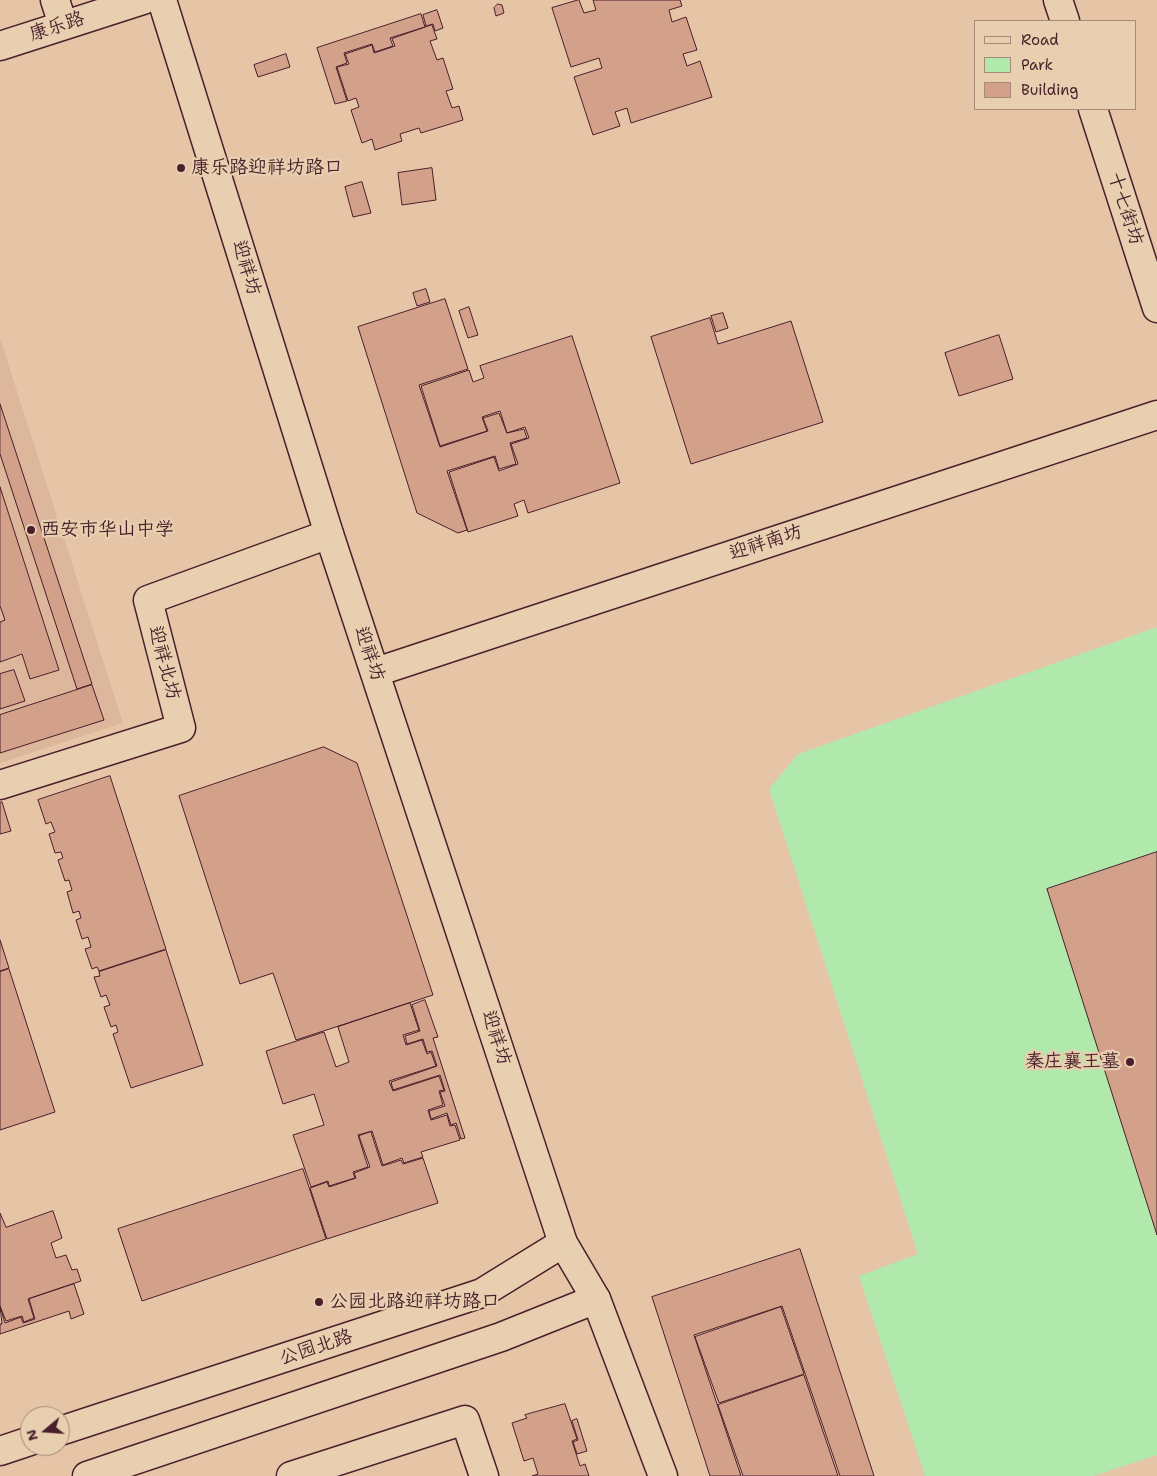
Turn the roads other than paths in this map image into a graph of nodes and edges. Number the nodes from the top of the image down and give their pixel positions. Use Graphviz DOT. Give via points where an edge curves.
graph roads {
  1 [pos="143,0"];
  2 [pos="162,0"];
  3 [pos="1058,0"];
  4 [pos="59,13"];
  5 [pos="1065,20"];
  6 [pos="0,46"];
  7 [pos="1093,110"];
  8 [pos="1157,308"];
  9 [pos="1157,415"];
  10 [pos="329,534"];
  11 [pos="376,672"];
  12 [pos="0,785"];
  13 [pos="563,1243"];
  14 [pos="596,1299"];
  15 [pos="70,1428"];
  16 [pos="20,1444"];
  17 [pos="0,1451"];
  18 [pos="87,1476"];
  19 [pos="291,1476"];
  20 [pos="484,1476"];
  21 [pos="663,1476"];
  1 -- 4 [label="street, 康乐路"];
  2 -- 10 [label="street, 迎祥坊"];
  3 -- 5 [label="street"];
  4 -- 6 [label="street, 康乐路"];
  7 -- 8 [label="street, 十七街坊"];
  9 -- 11 [label="street, 迎祥南坊"];
  10 -- 11 [label="street, 迎祥坊"];
  10 -- 12 [label="street, 迎祥北坊" via="148,600 181,728"];
  11 -- 13 [label="street, 迎祥坊"];
  13 -- 14 [label="street, 迎祥坊"];
  13 -- 15 [label="street, 公园北路" via="482,1293"];
  14 -- 18 [label="street" via="501,1337"];
  14 -- 21 [label="street, 迎祥坊"];
  16 -- 17 [label="street"];
  19 -- 20 [label="street" via="464,1420"];
}
